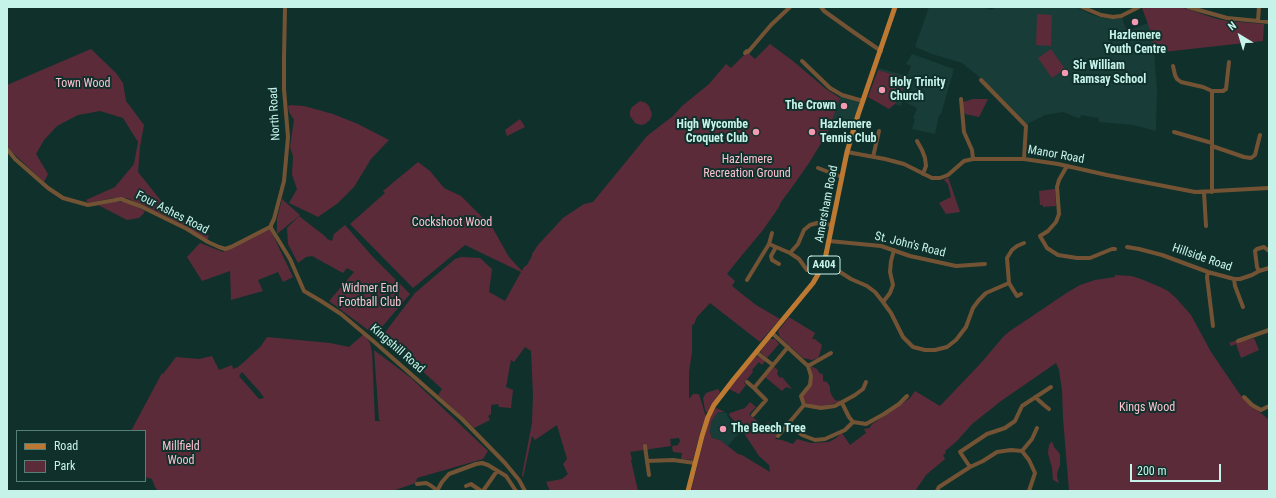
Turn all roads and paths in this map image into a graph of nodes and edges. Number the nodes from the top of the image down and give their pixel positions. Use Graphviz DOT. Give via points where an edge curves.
graph roads {
  1 [pos="285,7"];
  2 [pos="790,7"];
  3 [pos="821,7"];
  4 [pos="895,7"];
  5 [pos="1082,7"];
  6 [pos="1139,7"];
  7 [pos="1188,7"];
  8 [pos="1259,7"];
  9 [pos="1258,21"];
  10 [pos="1269,22"];
  11 [pos="746,47"];
  12 [pos="750,50"];
  13 [pos="881,51"];
  14 [pos="745,54"];
  15 [pos="802,61"];
  16 [pos="1229,62"];
  17 [pos="1173,66"];
  18 [pos="981,80"];
  19 [pos="1212,91"];
  20 [pos="960,99"];
  21 [pos="863,101"];
  22 [pos="879,131"];
  23 [pos="1174,132"];
  24 [pos="1260,135"];
  25 [pos="917,141"];
  26 [pos="1212,145"];
  27 [pos="7,149"];
  28 [pos="847,152"];
  29 [pos="873,156"];
  30 [pos="973,159"];
  31 [pos="1024,159"];
  32 [pos="1066,166"];
  33 [pos="818,168"];
  34 [pos="923,174"];
  35 [pos="842,177"];
  36 [pos="1269,188"];
  37 [pos="1204,192"];
  38 [pos="1212,192"];
  39 [pos="832,225"];
  40 [pos="1206,226"];
  41 [pos="270,227"];
  42 [pos="772,233"];
  43 [pos="829,241"];
  44 [pos="1024,243"];
  45 [pos="769,244"];
  46 [pos="776,247"];
  47 [pos="1127,248"];
  48 [pos="1115,249"];
  49 [pos="894,250"];
  50 [pos="1269,251"];
  51 [pos="790,253"];
  52 [pos="779,264"];
  53 [pos="824,264"];
  54 [pos="985,264"];
  55 [pos="1269,268"];
  56 [pos="807,270"];
  57 [pos="1260,271"];
  58 [pos="1208,272"];
  59 [pos="1234,279"];
  60 [pos="747,280"];
  61 [pos="1009,283"];
  62 [pos="1021,294"];
  63 [pos="883,302"];
  64 [pos="1243,307"];
  65 [pos="1214,326"];
  66 [pos="1269,330"];
  67 [pos="772,333"];
  68 [pos="1238,341"];
  69 [pos="788,347"];
  70 [pos="756,352"];
  71 [pos="831,353"];
  72 [pos="773,365"];
  73 [pos="808,366"];
  74 [pos="747,382"];
  75 [pos="866,382"];
  76 [pos="1051,387"];
  77 [pos="754,388"];
  78 [pos="907,396"];
  79 [pos="1244,396"];
  80 [pos="1035,397"];
  81 [pos="842,403"];
  82 [pos="804,405"];
  83 [pos="1269,406"];
  84 [pos="1049,409"];
  85 [pos="753,415"];
  86 [pos="853,422"];
  87 [pos="788,424"];
  88 [pos="1037,428"];
  89 [pos="778,436"];
  90 [pos="645,446"];
  91 [pos="1022,451"];
  92 [pos="647,461"];
  93 [pos="695,463"];
  94 [pos="970,467"];
  95 [pos="497,471"];
  96 [pos="649,475"];
  97 [pos="417,484"];
  98 [pos="466,486"];
  99 [pos="437,491"];
  100 [pos="482,491"];
  101 [pos="516,491"];
  102 [pos="525,491"];
  103 [pos="688,491"];
  104 [pos="937,491"];
  105 [pos="1029,491"];
  1 -- 41 [label="street, North Road" via="284,73 288,137 284,181"];
  2 -- 12 [label="street"];
  3 -- 13 [label="street"];
  4 -- 13 [label="main road, Amersham Road / A404"];
  5 -- 6 [label="street" via="1113,17"];
  7 -- 9 [label="street" via="1218,17"];
  8 -- 9 [label="street"];
  9 -- 10 [label="street"];
  11 -- 12 [label="street"];
  12 -- 14 [label="street"];
  13 -- 21 [label="main road, Amersham Road / A404"];
  15 -- 21 [label="street" via="830,88 842,95"];
  16 -- 19 [label="street" via="1226,89"];
  17 -- 19 [label="street" via="1177,79 1181,82"];
  18 -- 31 [label="street" via="1026,126"];
  19 -- 26 [label="street"];
  20 -- 30 [label="street" via="964,132"];
  21 -- 28 [label="main road, Amersham Road / A404"];
  22 -- 29 [label="street"];
  23 -- 26 [label="street"];
  24 -- 26 [label="street" via="1255,155 1250,158"];
  25 -- 34 [label="street" via="925,158"];
  26 -- 38 [label="street"];
  27 -- 41 [label="street, Four Ashes Road" via="48,188 63,198 88,205 121,199 140,206 224,249"];
  28 -- 29 [label="street, Manor Road"];
  28 -- 35 [label="main road, Amersham Road / A404"];
  29 -- 34 [label="street, Manor Road" via="904,164"];
  30 -- 31 [label="street, Manor Road"];
  30 -- 34 [label="street, Manor Road" via="964,161 948,175 940,178"];
  31 -- 32 [label="street, Manor Road"];
  32 -- 37 [label="street, Manor Road"];
  32 -- 48 [label="street" via="1059,180 1059,214 1056,222 1040,236 1047,248 1058,255 1077,258 1090,258"];
  33 -- 35 [label="street"];
  35 -- 39 [label="main road, Amersham Road / A404"];
  36 -- 38 [label="street, Manor Road"];
  37 -- 38 [label="street, Manor Road"];
  37 -- 40 [label="street"];
  39 -- 43 [label="main road, Amersham Road / A404"];
  39 -- 51 [label="street" via="810,225"];
  41 -- 102 [label="street, Kingshill Road" via="290,259 304,291 341,314 462,418 505,463"];
  42 -- 45 [label="street"];
  43 -- 49 [label="street, St. John's Road" via="881,246"];
  43 -- 53 [label="main road, Amersham Road / A404"];
  44 -- 61 [label="street" via="1012,250 1008,258"];
  45 -- 46 [label="street"];
  45 -- 60 [label="street"];
  46 -- 51 [label="street"];
  46 -- 52 [label="street" via="771,256 773,263"];
  47 -- 58 [label="street, Hillside Road" via="1162,255"];
  49 -- 54 [label="street, St. John's Road" via="956,266"];
  49 -- 63 [label="street" via="890,272 893,285"];
  50 -- 57 [label="street" via="1264,247 1255,251"];
  51 -- 56 [label="street" via="799,259"];
  53 -- 63 [label="street" via="867,286"];
  53 -- 67 [label="main road, Amersham Road / A404" via="813,284"];
  55 -- 57 [label="street, Hillside Road"];
  57 -- 59 [label="street, Hillside Road"];
  58 -- 59 [label="street, Hillside Road"];
  58 -- 65 [label="street"];
  59 -- 64 [label="street"];
  61 -- 62 [label="street" via="1017,296"];
  61 -- 63 [label="street" via="986,293 973,308 966,327 956,340 947,347 935,350 913,347 903,337"];
  66 -- 68 [label="street"];
  67 -- 69 [label="street"];
  67 -- 70 [label="main road, Amersham Road / A404"];
  69 -- 72 [label="street"];
  69 -- 73 [label="street"];
  70 -- 72 [label="street"];
  70 -- 93 [label="main road, Amersham Road / A404" via="714,405"];
  71 -- 73 [label="street"];
  72 -- 77 [label="street"];
  73 -- 82 [label="street" via="811,376 810,385 801,396"];
  74 -- 77 [label="street"];
  75 -- 81 [label="street" via="863,389"];
  76 -- 80 [label="street"];
  77 -- 85 [label="street" via="766,400"];
  78 -- 86 [label="street" via="899,404 866,424"];
  79 -- 83 [label="street" via="1261,410"];
  80 -- 84 [label="street"];
  80 -- 94 [label="street" via="1022,406 1015,421 1005,428 987,434 960,452"];
  81 -- 82 [label="street" via="821,408"];
  81 -- 86 [label="street"];
  82 -- 87 [label="street"];
  86 -- 87 [label="street" via="845,430 825,439 815,440 802,435"];
  87 -- 89 [label="street"];
  88 -- 91 [label="street"];
  90 -- 92 [label="street"];
  91 -- 94 [label="street" via="997,452"];
  91 -- 105 [label="street" via="1035,473"];
  92 -- 93 [label="street" via="673,460"];
  92 -- 96 [label="street"];
  93 -- 103 [label="main road, Amersham Road / A404"];
  94 -- 104 [label="street" via="939,487"];
  95 -- 99 [label="street" via="482,463 476,464 449,474"];
  95 -- 100 [label="street"];
  95 -- 101 [label="street" via="506,476"];
  97 -- 99 [label="street" via="430,484"];
  98 -- 100 [label="street" via="471,484"];
}
